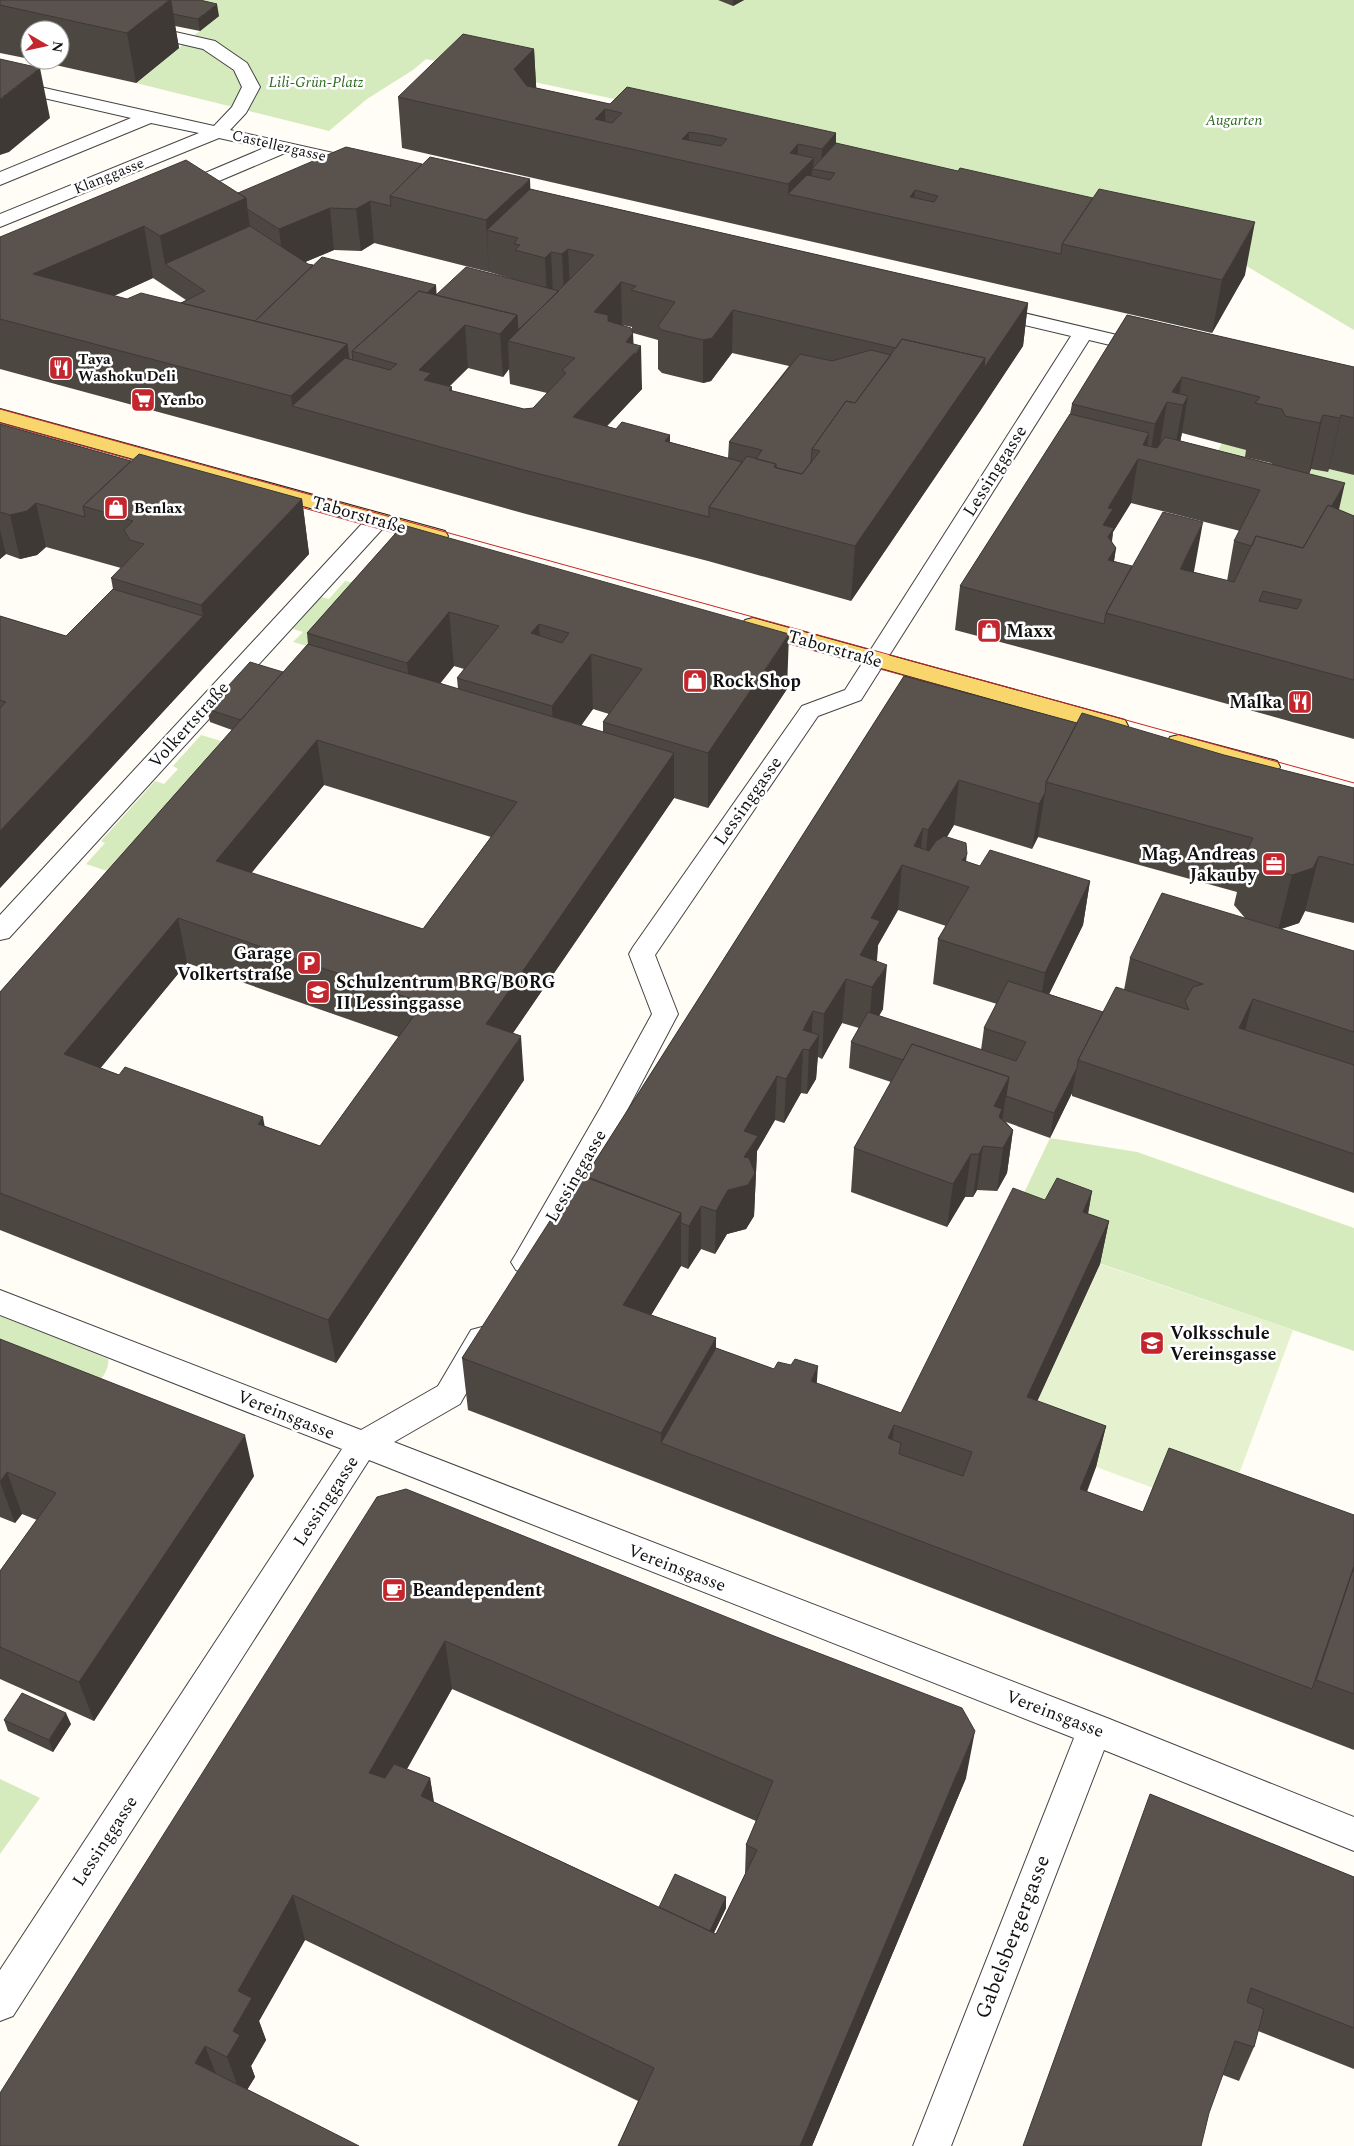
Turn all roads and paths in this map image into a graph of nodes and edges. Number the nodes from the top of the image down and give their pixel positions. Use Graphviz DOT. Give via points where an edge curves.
graph roads {
  1 [pos="122,25"];
  2 [pos="0,83"];
  3 [pos="151,116"];
  4 [pos="218,132"];
  5 [pos="283,147"];
  6 [pos="384,170"];
  7 [pos="0,179"];
  8 [pos="165,197"];
  9 [pos="0,222"];
  10 [pos="970,307"];
  11 [pos="1083,333"];
  12 [pos="1170,354"];
  13 [pos="0,415"];
  14 [pos="378,520"];
  15 [pos="455,542"];
  16 [pos="732,620"];
  17 [pos="876,660"];
  18 [pos="1134,731"];
  19 [pos="1163,738"];
  20 [pos="1287,772"];
  21 [pos="0,931"];
  22 [pos="513,1283"];
  23 [pos="0,1302"];
  24 [pos="494,1318"];
  25 [pos="362,1445"];
  26 [pos="1095,1729"];
  27 [pos="1354,1834"];
  28 [pos="0,2003"];
  29 [pos="932,2146"];
  1 -- 4 [label="street" via="209,46 241,67 251,87 240,109"];
  2 -- 3 [label="street, Castellezgasse"];
  3 -- 4 [label="street, Castellezgasse"];
  3 -- 7 [label="street"];
  4 -- 5 [label="street, Castellezgasse"];
  4 -- 9 [label="street, Klanggasse"];
  5 -- 6 [label="street, Castellezgasse"];
  5 -- 8 [label="street"];
  10 -- 11 [label="street"];
  11 -- 12 [label="street"];
  11 -- 17 [label="street, Lessinggasse"];
  13 -- 14 [label="main road, Taborstraße"];
  14 -- 15 [label="main road, Taborstraße"];
  14 -- 21 [label="street, Volkertstraße"];
  16 -- 17 [label="main road, Taborstraße"];
  17 -- 18 [label="main road, Taborstraße"];
  17 -- 22 [label="street, Lessinggasse" via="853,695 810,711 642,954 665,1014"];
  19 -- 20 [label="main road"];
  23 -- 25 [label="street, Vereinsgasse"];
  24 -- 25 [label="street, Lessinggasse" via="449,1395"];
  25 -- 26 [label="street, Vereinsgasse"];
  25 -- 28 [label="street, Lessinggasse"];
  26 -- 27 [label="street, Vereinsgasse"];
  26 -- 29 [label="street, Gabelsbergergasse"];
}
